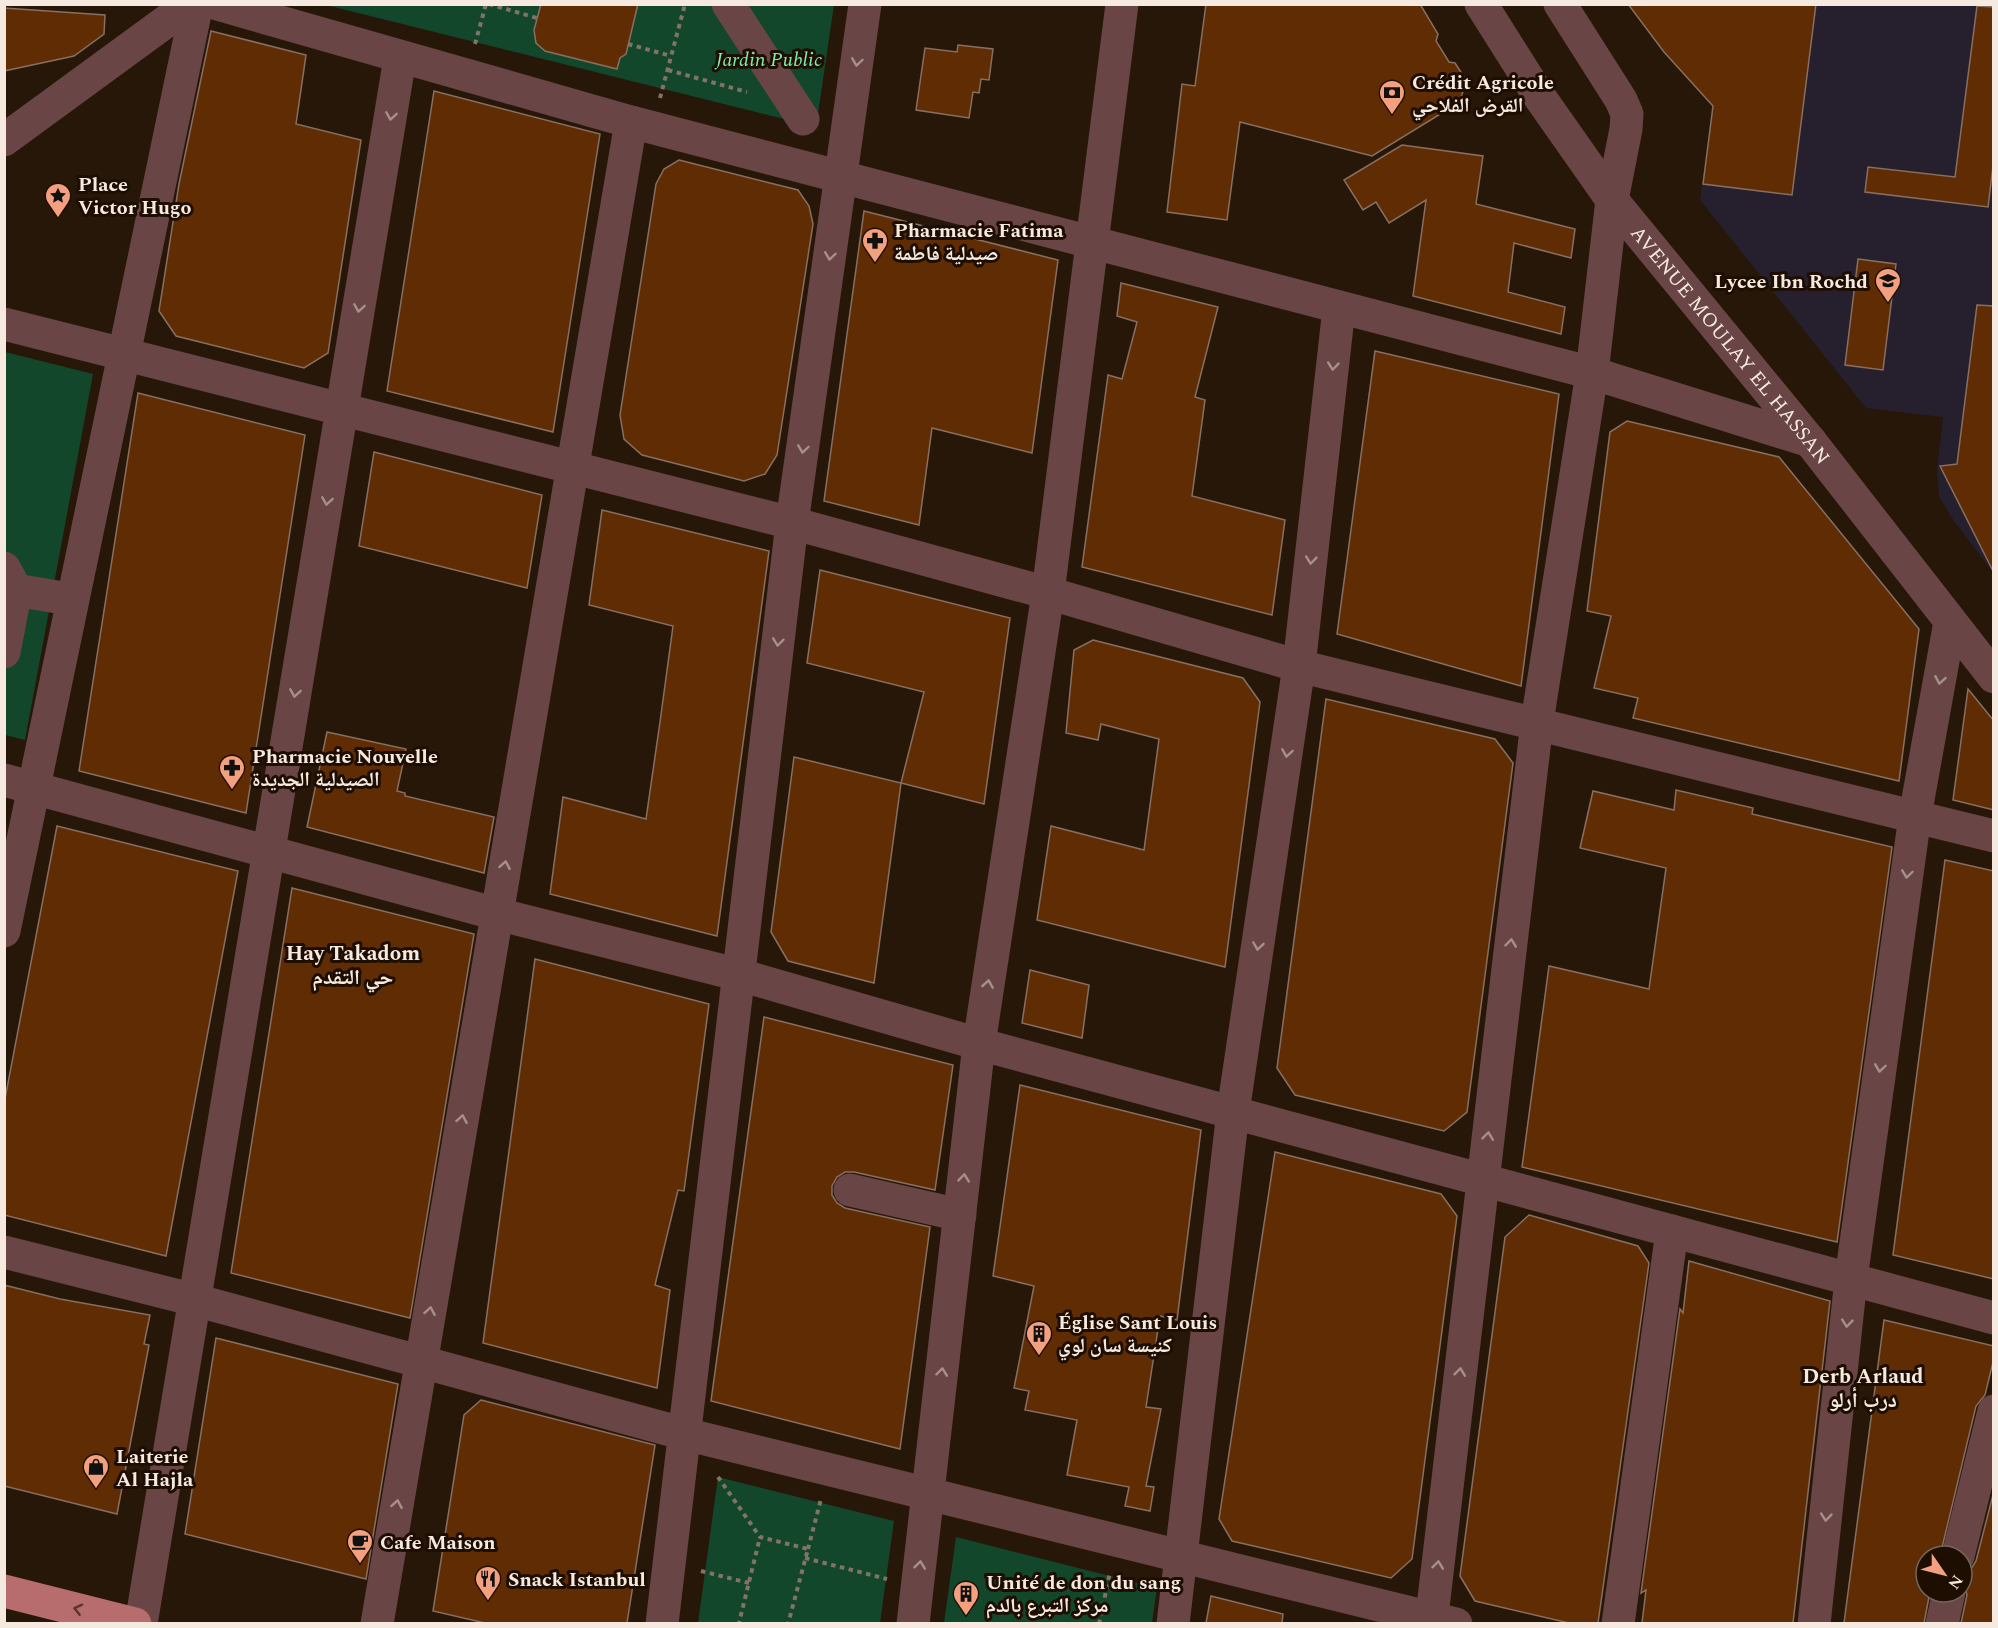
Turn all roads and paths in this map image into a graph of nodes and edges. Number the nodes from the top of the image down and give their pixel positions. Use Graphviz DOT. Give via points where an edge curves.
graph roads {
  1 [pos="190,4"];
  2 [pos="197,4"];
  3 [pos="217,4"];
  4 [pos="487,4"];
  5 [pos="685,4"];
  6 [pos="728,4"];
  7 [pos="865,4"];
  8 [pos="1122,4"];
  9 [pos="1481,4"];
  10 [pos="1560,4"];
  11 [pos="537,18"];
  12 [pos="628,44"];
  13 [pos="671,56"];
  14 [pos="400,58"];
  15 [pos="668,70"];
  16 [pos="773,72"];
  17 [pos="466,76"];
  18 [pos="650,93"];
  19 [pos="661,95"];
  20 [pos="673,98"];
  21 [pos="803,119"];
  22 [pos="642,125"];
  23 [pos="4,140"];
  24 [pos="842,176"];
  25 [pos="1612,200"];
  26 [pos="1092,241"];
  27 [pos="1339,308"];
  28 [pos="4,324"];
  29 [pos="124,354"];
  30 [pos="1592,373"];
  31 [pos="341,411"];
  32 [pos="1810,441"];
  33 [pos="572,467"];
  34 [pos="792,523"];
  35 [pos="10,579"];
  36 [pos="1048,593"];
  37 [pos="57,597"];
  38 [pos="1950,622"];
  39 [pos="4,652"];
  40 [pos="1299,666"];
  41 [pos="1994,677"];
  42 [pos="1537,722"];
  43 [pos="19,784"];
  44 [pos="1915,816"];
  45 [pos="1994,836"];
  46 [pos="269,850"];
  47 [pos="497,914"];
  48 [pos="4,931"];
  49 [pos="740,975"];
  50 [pos="979,1044"];
  51 [pos="1233,1112"];
  52 [pos="1483,1180"];
  53 [pos="850,1190"];
  54 [pos="960,1215"];
  55 [pos="1672,1231"];
  56 [pos="4,1252"];
  57 [pos="1851,1279"];
  58 [pos="195,1300"];
  59 [pos="1994,1317"];
  60 [pos="421,1361"];
  61 [pos="1994,1411"];
  62 [pos="685,1434"];
  63 [pos="714,1471"];
  64 [pos="725,1474"];
  65 [pos="712,1482"];
  66 [pos="928,1494"];
  67 [pos="811,1496"];
  68 [pos="821,1498"];
  69 [pos="832,1501"];
  70 [pos="760,1538"];
  71 [pos="1961,1544"];
  72 [pos="808,1549"];
  73 [pos="1181,1556"];
  74 [pos="805,1558"];
  75 [pos="702,1560"];
  76 [pos="892,1570"];
  77 [pos="701,1571"];
  78 [pos="1110,1571"];
  79 [pos="699,1582"];
  80 [pos="749,1583"];
  81 [pos="4,1591"];
  82 [pos="1946,1604"];
  83 [pos="1440,1621"];
  84 [pos="135,1623"];
  85 [pos="141,1623"];
  86 [pos="377,1623"];
  87 [pos="662,1623"];
  88 [pos="739,1623"];
  89 [pos="788,1623"];
  90 [pos="913,1623"];
  91 [pos="1099,1623"];
  92 [pos="1173,1623"];
  93 [pos="1618,1623"];
  94 [pos="1814,1623"];
  95 [pos="1941,1623"];
  1 -- 23 [label="street"];
  2 -- 29 [label="street"];
  3 -- 14 [label="street"];
  4 -- 11 [label="path"];
  4 -- 17 [label="path"];
  5 -- 13 [label="path"];
  6 -- 16 [label="street"];
  7 -- 24 [label="street, one-way"];
  8 -- 26 [label="street"];
  9 -- 25 [label="street, AVENUE MOULAY EL HASSAN"];
  10 -- 25 [label="street" via="1622,100 1627,114"];
  12 -- 13 [label="path"];
  13 -- 15 [label="path"];
  14 -- 17 [label="street"];
  14 -- 31 [label="street, one-way"];
  15 -- 16 [label="path" via="745,92 760,87"];
  15 -- 19 [label="path"];
  16 -- 21 [label="street"];
  17 -- 22 [label="street"];
  18 -- 19 [label="path"];
  19 -- 20 [label="path"];
  19 -- 22 [label="path"];
  22 -- 24 [label="street"];
  22 -- 33 [label="street"];
  24 -- 26 [label="street"];
  24 -- 34 [label="street, one-way"];
  25 -- 30 [label="street"];
  25 -- 32 [label="street, AVENUE MOULAY EL HASSAN"];
  26 -- 27 [label="street"];
  26 -- 36 [label="street"];
  27 -- 30 [label="street"];
  27 -- 40 [label="street, one-way"];
  28 -- 29 [label="street"];
  29 -- 31 [label="street"];
  29 -- 43 [label="street"];
  30 -- 32 [label="street"];
  30 -- 42 [label="street"];
  31 -- 33 [label="street"];
  31 -- 46 [label="street, one-way"];
  32 -- 38 [label="street, AVENUE MOULAY EL HASSAN"];
  33 -- 34 [label="street"];
  47 -- 33 [label="street, one-way"];
  34 -- 36 [label="street"];
  34 -- 49 [label="street, one-way"];
  35 -- 37 [label="street"];
  35 -- 39 [label="street"];
  36 -- 40 [label="street"];
  50 -- 36 [label="street, one-way"];
  38 -- 41 [label="street, AVENUE MOULAY EL HASSAN"];
  38 -- 44 [label="street, one-way"];
  40 -- 42 [label="street"];
  40 -- 51 [label="street, one-way"];
  42 -- 44 [label="street"];
  52 -- 42 [label="street, one-way"];
  43 -- 46 [label="street"];
  43 -- 48 [label="street"];
  44 -- 45 [label="street"];
  44 -- 57 [label="street, one-way"];
  46 -- 47 [label="street"];
  46 -- 58 [label="street"];
  47 -- 49 [label="street"];
  60 -- 47 [label="street, one-way"];
  49 -- 50 [label="street"];
  49 -- 62 [label="street"];
  50 -- 51 [label="street"];
  54 -- 50 [label="street, one-way"];
  51 -- 52 [label="street"];
  51 -- 73 [label="street"];
  52 -- 55 [label="street"];
  83 -- 52 [label="street, one-way"];
  53 -- 54 [label="street"];
  66 -- 54 [label="street, one-way"];
  55 -- 57 [label="street"];
  55 -- 93 [label="street"];
  56 -- 58 [label="street"];
  57 -- 59 [label="street"];
  57 -- 94 [label="street, one-way"];
  58 -- 60 [label="street"];
  58 -- 85 [label="street"];
  60 -- 62 [label="street"];
  86 -- 60 [label="street, one-way"];
  61 -- 71 [label="street"];
  62 -- 66 [label="street"];
  62 -- 87 [label="street"];
  63 -- 64 [label="path"];
  63 -- 65 [label="path"];
  63 -- 70 [label="path"];
  66 -- 73 [label="street"];
  90 -- 66 [label="street, one-way"];
  67 -- 68 [label="path"];
  68 -- 69 [label="path"];
  68 -- 72 [label="path"];
  70 -- 72 [label="path"];
  70 -- 80 [label="path"];
  72 -- 74 [label="path"];
  73 -- 83 [label="street"];
  73 -- 92 [label="street"];
  74 -- 76 [label="path" via="891,1580"];
  74 -- 89 [label="path"];
  75 -- 77 [label="path"];
  77 -- 79 [label="path"];
  77 -- 80 [label="path"];
  78 -- 91 [label="path"];
  80 -- 88 [label="path"];
  84 -- 81 [label="main road, one-way"];
  82 -- 95 [label="street"];
}
